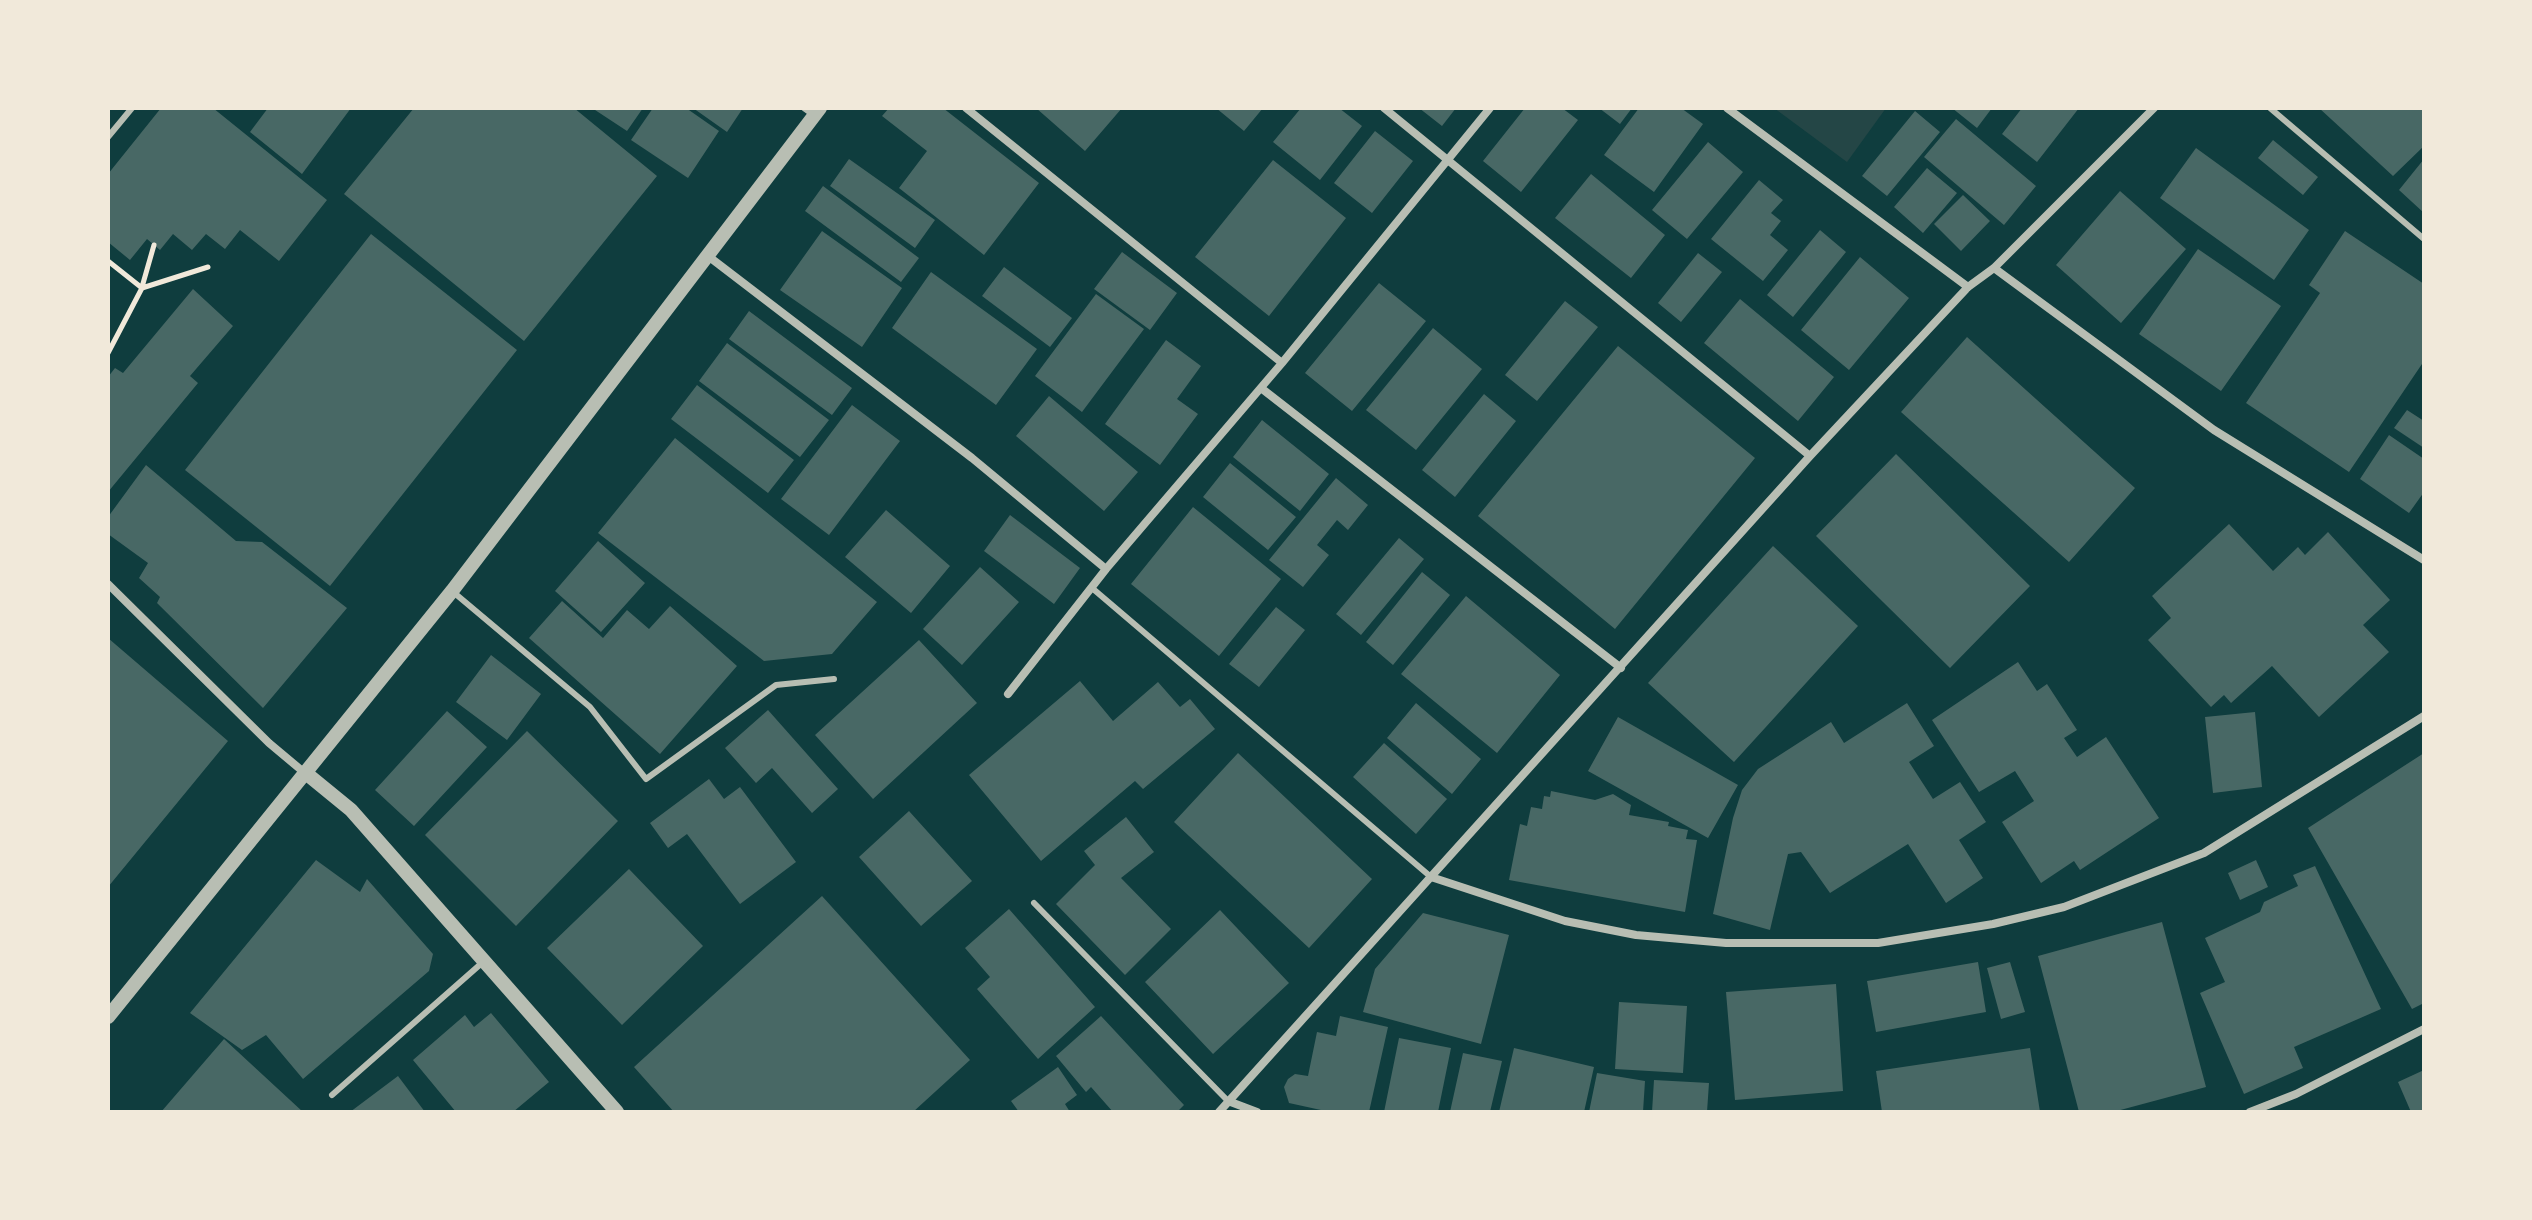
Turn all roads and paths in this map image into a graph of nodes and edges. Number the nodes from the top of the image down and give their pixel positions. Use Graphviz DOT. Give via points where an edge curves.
graph roads {
  1 [pos="132,108"];
  2 [pos="966,108"];
  3 [pos="1384,108"];
  4 [pos="1490,108"];
  5 [pos="1727,108"];
  6 [pos="2154,108"];
  7 [pos="2270,108"];
  8 [pos="813,111"];
  9 [pos="108,137"];
  10 [pos="1449,160"];
  11 [pos="2424,239"];
  12 [pos="154,245"];
  13 [pos="708,256"];
  14 [pos="108,261"];
  15 [pos="208,267"];
  16 [pos="1994,268"];
  17 [pos="1968,287"];
  18 [pos="142,288"];
  19 [pos="108,353"];
  20 [pos="1282,363"];
  21 [pos="1261,388"];
  22 [pos="1810,456"];
  23 [pos="2424,560"];
  24 [pos="1106,569"];
  25 [pos="108,584"];
  26 [pos="1092,588"];
  27 [pos="452,591"];
  28 [pos="1621,668"];
  29 [pos="834,679"];
  30 [pos="1008,694"];
  31 [pos="2424,716"];
  32 [pos="307,774"];
  33 [pos="1431,877"];
  34 [pos="1034,903"];
  35 [pos="484,961"];
  36 [pos="110,1009"];
  37 [pos="2424,1029"];
  38 [pos="332,1095"];
  39 [pos="1228,1101"];
  40 [pos="617,1112"];
  41 [pos="1219,1112"];
  42 [pos="1257,1112"];
  43 [pos="2250,1112"];
  1 -- 9 [label="lane"];
  2 -- 20 [label="street"];
  3 -- 10 [label="street"];
  4 -- 10 [label="street"];
  5 -- 17 [label="street"];
  6 -- 16 [label="street"];
  7 -- 11 [label="lane"];
  8 -- 13 [label="street"];
  10 -- 20 [label="street"];
  10 -- 22 [label="street"];
  12 -- 18 [label="path"];
  13 -- 24 [label="street" via="972,458"];
  13 -- 27 [label="street"];
  14 -- 18 [label="path"];
  15 -- 18 [label="path"];
  16 -- 17 [label="street"];
  16 -- 23 [label="street" via="2214,430"];
  17 -- 22 [label="street"];
  18 -- 19 [label="path"];
  20 -- 21 [label="street"];
  21 -- 24 [label="street"];
  21 -- 28 [label="street"];
  22 -- 28 [label="street"];
  24 -- 26 [label="street"];
  25 -- 32 [label="street"];
  26 -- 30 [label="street"];
  26 -- 33 [label="lane"];
  27 -- 29 [label="lane" via="590,707 646,779 776,685"];
  27 -- 32 [label="street"];
  28 -- 33 [label="street"];
  31 -- 33 [label="street" via="2204,853 2064,907 1979,927 1878,943 1726,943 1636,935 1565,921"];
  32 -- 35 [label="street" via="351,810"];
  32 -- 36 [label="street"];
  33 -- 39 [label="street"];
  34 -- 39 [label="lane"];
  35 -- 38 [label="lane"];
  35 -- 40 [label="street"];
  37 -- 43 [label="street"];
  39 -- 41 [label="street"];
  39 -- 42 [label="street"];
}
